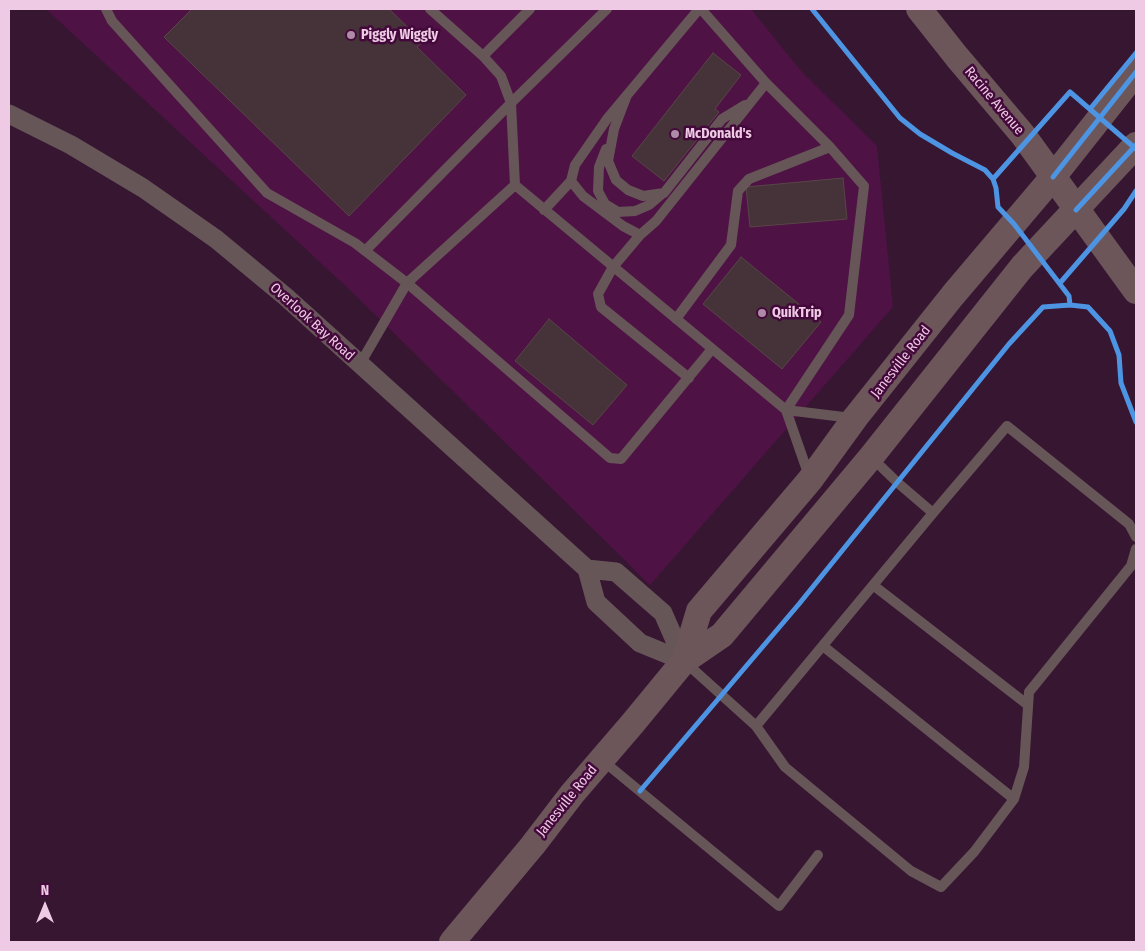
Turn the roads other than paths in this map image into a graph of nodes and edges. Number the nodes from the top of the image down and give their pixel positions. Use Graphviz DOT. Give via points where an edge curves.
graph roads {
  1 [pos="106,9"];
  2 [pos="430,9"];
  3 [pos="530,9"];
  4 [pos="607,9"];
  5 [pos="700,9"];
  6 [pos="919,9"];
  7 [pos="483,56"];
  8 [pos="1136,72"];
  9 [pos="766,82"];
  10 [pos="627,95"];
  11 [pos="751,101"];
  12 [pos="511,103"];
  13 [pos="9,114"];
  14 [pos="614,129"];
  15 [pos="1136,145"];
  16 [pos="830,148"];
  17 [pos="1053,177"];
  18 [pos="571,181"];
  19 [pos="515,185"];
  20 [pos="664,193"];
  21 [pos="544,210"];
  22 [pos="1076,210"];
  23 [pos="640,235"];
  24 [pos="365,251"];
  25 [pos="613,267"];
  26 [pos="407,283"];
  27 [pos="1136,291"];
  28 [pos="676,319"];
  29 [pos="712,349"];
  30 [pos="360,364"];
  31 [pos="689,378"];
  32 [pos="786,410"];
  33 [pos="856,418"];
  34 [pos="871,457"];
  35 [pos="810,480"];
  36 [pos="933,513"];
  37 [pos="1136,537"];
  38 [pos="1136,549"];
  39 [pos="587,569"];
  40 [pos="873,585"];
  41 [pos="823,646"];
  42 [pos="684,661"];
  43 [pos="1028,705"];
  44 [pos="756,726"];
  45 [pos="601,760"];
  46 [pos="1014,799"];
  47 [pos="818,855"];
  48 [pos="452,942"];
  1 -- 24 [label="lane" via="112,21 267,192"];
  2 -- 7 [label="lane"];
  3 -- 7 [label="lane"];
  4 -- 12 [label="lane"];
  5 -- 9 [label="lane"];
  5 -- 10 [label="lane"];
  6 -- 17 [label="main road, Racine Avenue" via="1023,135"];
  7 -- 12 [label="lane" via="501,76"];
  8 -- 17 [label="main road, Janesville Road"];
  9 -- 11 [label="lane"];
  9 -- 16 [label="lane"];
  10 -- 14 [label="lane"];
  10 -- 18 [label="lane" via="574,165"];
  11 -- 20 [label="lane" via="722,119"];
  11 -- 23 [label="lane" via="656,221"];
  12 -- 19 [label="lane"];
  12 -- 24 [label="lane"];
  13 -- 30 [label="street, Overlook Bay Road" via="71,145 143,188 216,239"];
  14 -- 20 [label="lane" via="608,161 616,180 628,190 644,196"];
  14 -- 20 [label="lane" via="599,167 598,191 605,204 618,212 635,211"];
  15 -- 22 [label="main road, Janesville Road"];
  16 -- 28 [label="lane" via="749,179 738,191 731,245"];
  16 -- 32 [label="lane" via="864,186 849,315"];
  17 -- 22 [label="main road, Racine Avenue"];
  17 -- 33 [label="main road, Janesville Road" via="953,295"];
  18 -- 21 [label="lane"];
  18 -- 23 [label="lane" via="584,196"];
  19 -- 21 [label="lane"];
  19 -- 26 [label="lane"];
  21 -- 25 [label="lane"];
  22 -- 27 [label="main road, Racine Avenue"];
  22 -- 34 [label="main road, Janesville Road" via="1016,274"];
  23 -- 25 [label="lane"];
  24 -- 26 [label="lane"];
  25 -- 28 [label="lane"];
  25 -- 31 [label="lane" via="598,294 601,307"];
  26 -- 30 [label="lane"];
  26 -- 31 [label="lane" via="610,458 621,460"];
  28 -- 29 [label="lane"];
  29 -- 31 [label="lane"];
  29 -- 32 [label="lane"];
  30 -- 39 [label="street, Overlook Bay Road"];
  32 -- 33 [label="lane"];
  32 -- 35 [label="lane"];
  33 -- 35 [label="main road, Janesville Road"];
  34 -- 36 [label="lane"];
  34 -- 42 [label="main road, Janesville Road" via="722,635"];
  35 -- 42 [label="main road, Janesville Road" via="698,611"];
  36 -- 37 [label="lane" via="1007,426 1129,524"];
  36 -- 40 [label="lane"];
  38 -- 43 [label="lane" via="1132,566 1029,692"];
  39 -- 42 [label="street" via="596,602 640,643"];
  39 -- 42 [label="street" via="616,572 663,613"];
  40 -- 41 [label="lane"];
  40 -- 43 [label="lane"];
  41 -- 44 [label="lane"];
  41 -- 46 [label="lane"];
  42 -- 44 [label="lane"];
  42 -- 45 [label="main road, Janesville Road"];
  43 -- 46 [label="lane" via="1024,767"];
  44 -- 46 [label="lane" via="785,767 910,871 941,887 974,852"];
  45 -- 47 [label="lane" via="779,906"];
  45 -- 48 [label="main road, Janesville Road"];
}
